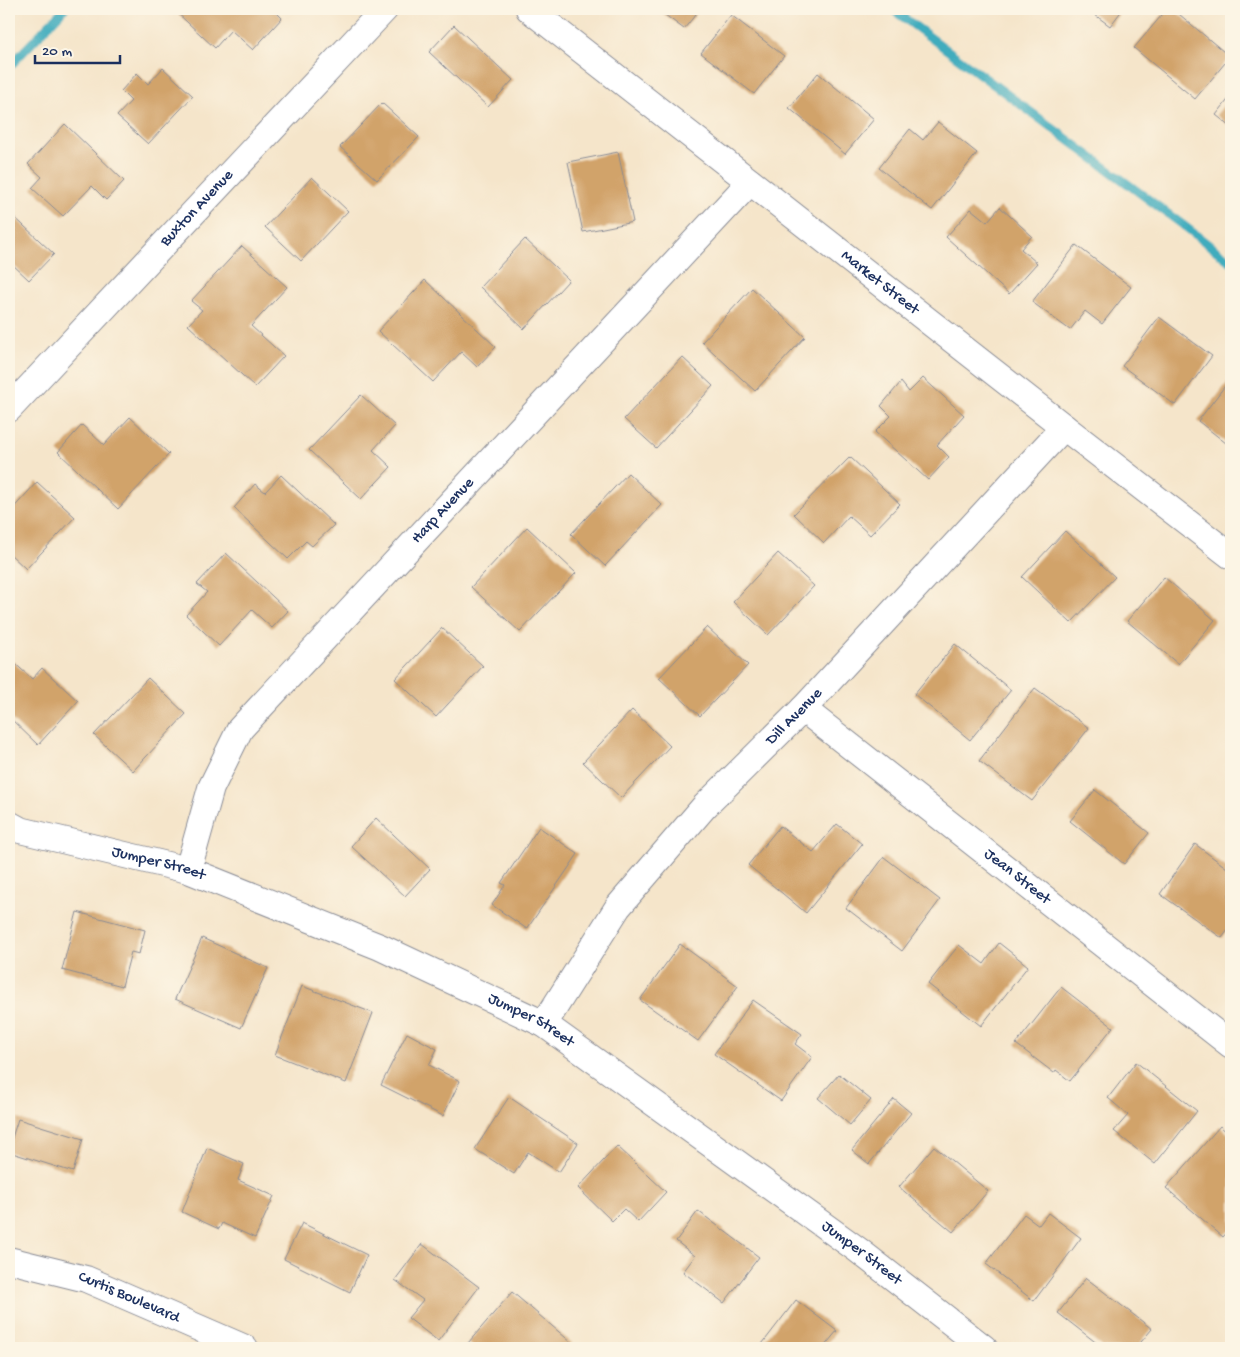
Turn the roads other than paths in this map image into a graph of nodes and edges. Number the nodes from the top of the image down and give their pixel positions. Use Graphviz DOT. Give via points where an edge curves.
graph roads {
  1 [pos="385,9"];
  2 [pos="530,9"];
  3 [pos="750,182"];
  4 [pos="9,409"];
  5 [pos="1064,427"];
  6 [pos="1231,556"];
  7 [pos="803,709"];
  8 [pos="9,824"];
  9 [pos="188,870"];
  10 [pos="544,1024"];
  11 [pos="1231,1044"];
  12 [pos="9,1260"];
  13 [pos="245,1348"];
  14 [pos="984,1348"];
  1 -- 4 [label="street, Buxton Avenue"];
  2 -- 3 [label="street, Market Street"];
  3 -- 5 [label="street, Market Street"];
  3 -- 9 [label="street, Harp Avenue" via="240,729 212,788"];
  5 -- 6 [label="street, Market Street"];
  5 -- 7 [label="street, Dill Avenue"];
  7 -- 10 [label="street, Dill Avenue" via="704,807 618,907"];
  7 -- 11 [label="street, Jean Street"];
  8 -- 9 [label="street, Jumper Street" via="20,830"];
  9 -- 10 [label="street, Jumper Street" via="380,947"];
  10 -- 14 [label="street, Jumper Street" via="858,1250"];
  12 -- 13 [label="street, Curtis Boulevard" via="86,1279"];
}
